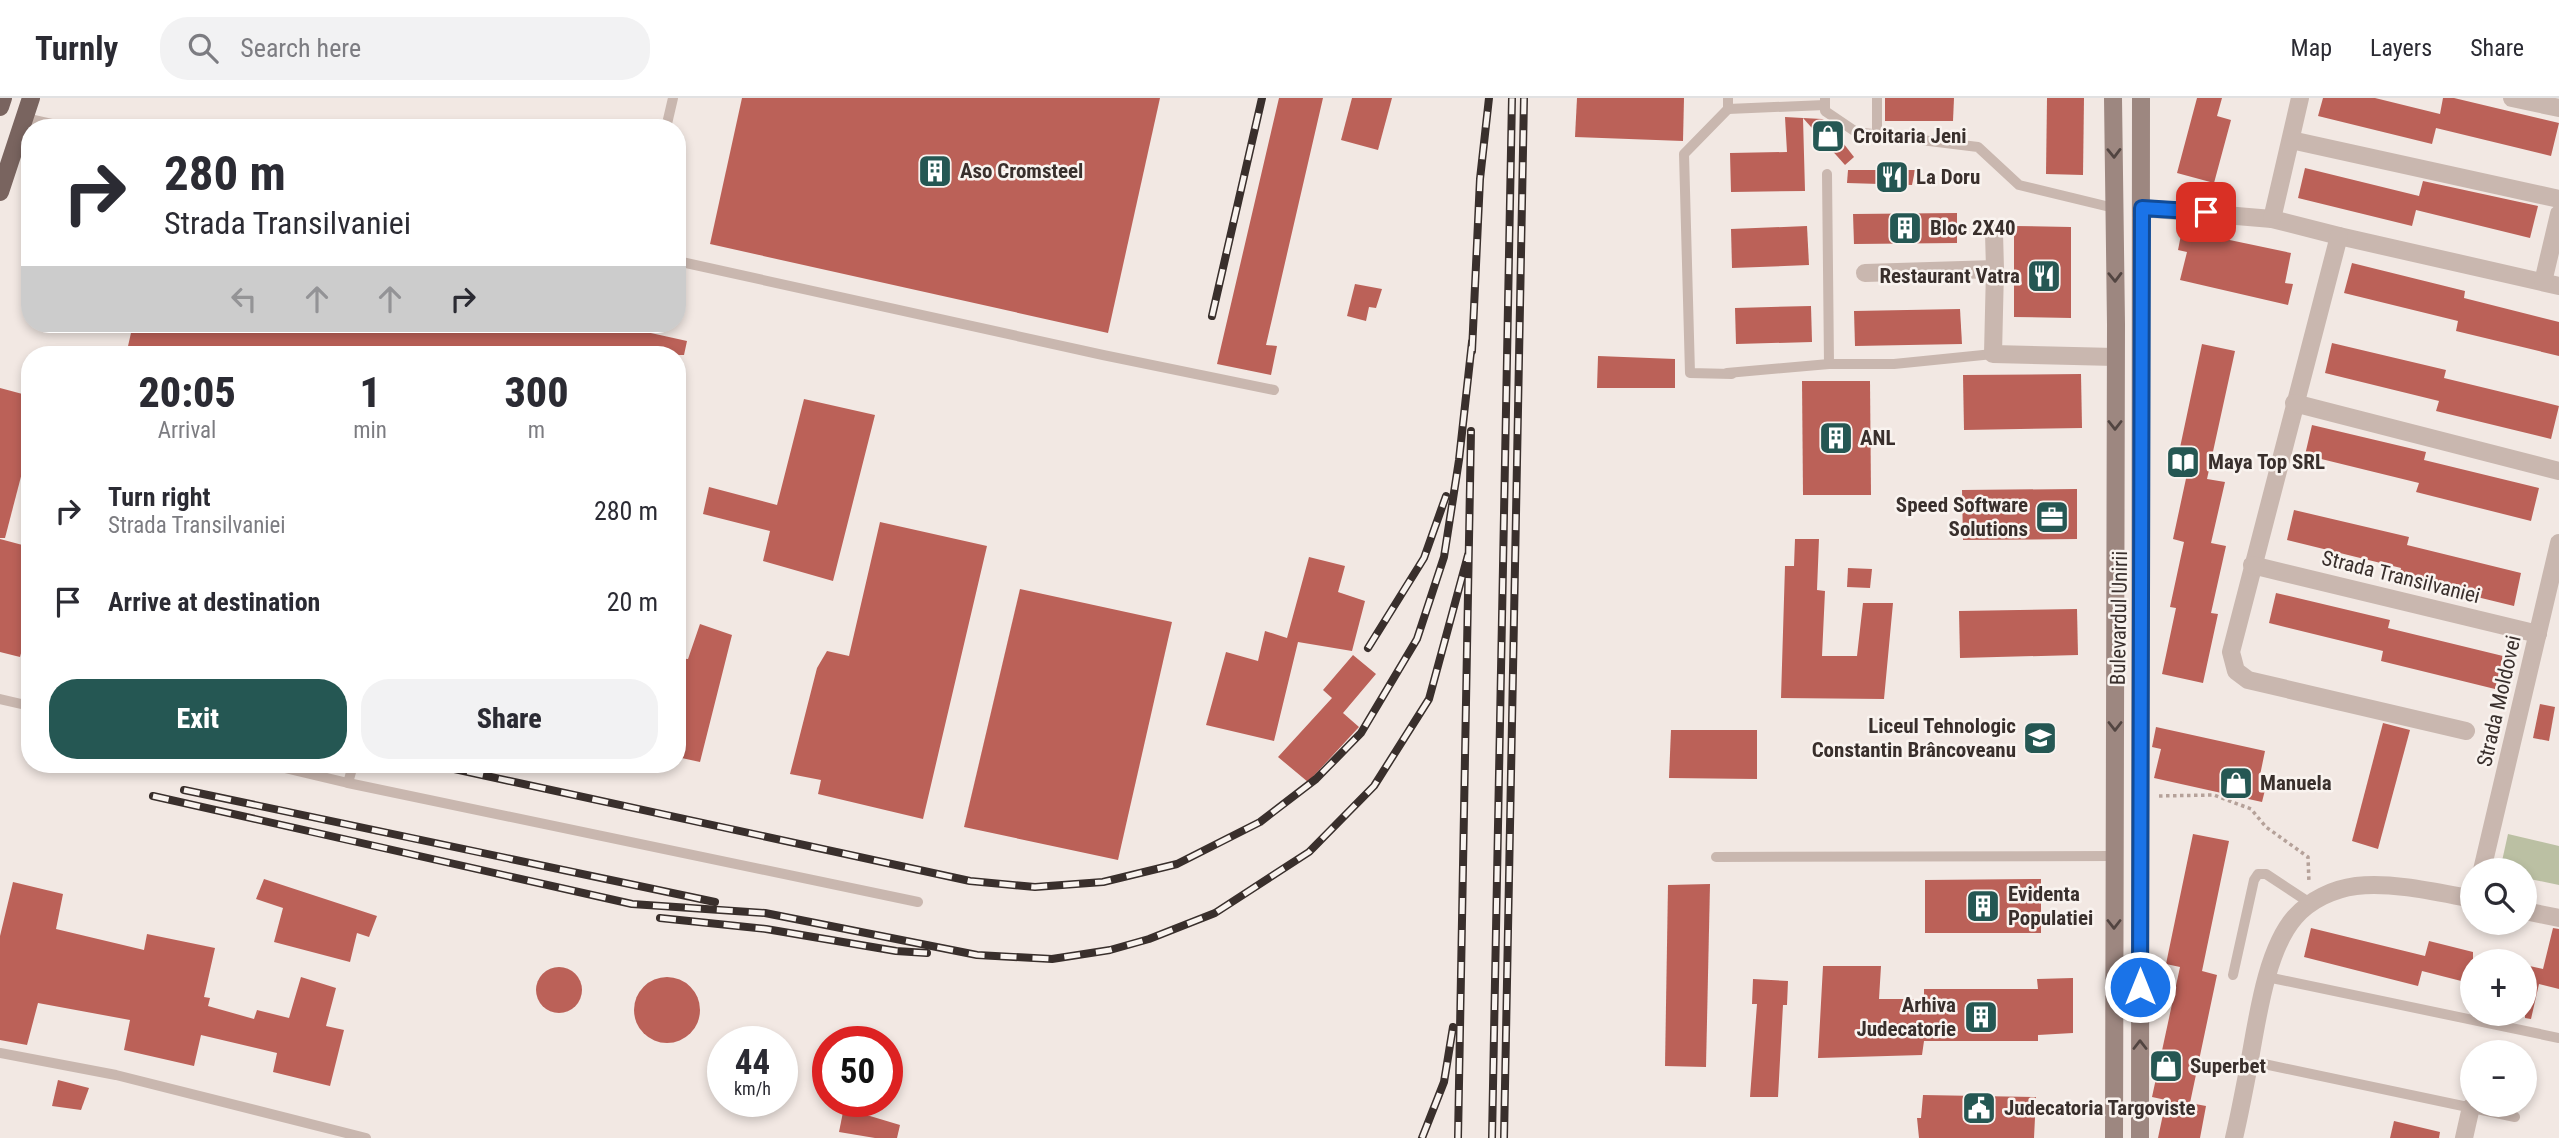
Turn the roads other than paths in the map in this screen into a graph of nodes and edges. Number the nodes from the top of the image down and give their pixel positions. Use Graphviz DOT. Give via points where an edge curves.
graph roads {
  1 [pos="3,98"];
  2 [pos="31,98"];
  3 [pos="673,98"];
  4 [pos="1877,98"];
  5 [pos="2113,98"];
  6 [pos="2141,98"];
  7 [pos="2300,98"];
  8 [pos="2512,98"];
  9 [pos="1773,102"];
  10 [pos="1825,102"];
  11 [pos="1728,103"];
  12 [pos="0,107"];
  13 [pos="2559,108"];
  14 [pos="25,118"];
  15 [pos="29,119"];
  16 [pos="668,119"];
  17 [pos="21,130"];
  18 [pos="1877,135"];
  19 [pos="2291,140"];
  20 [pos="1827,174"];
  21 [pos="0,192"];
  22 [pos="2559,199"];
  23 [pos="2114,208"];
  24 [pos="2142,208"];
  25 [pos="2559,215"];
  26 [pos="2273,219"];
  27 [pos="1994,233"];
  28 [pos="2339,236"];
  29 [pos="686,263"];
  30 [pos="1995,269"];
  31 [pos="1865,273"];
  32 [pos="2551,284"];
  33 [pos="1993,354"];
  34 [pos="2115,357"];
  35 [pos="2143,358"];
  36 [pos="1829,364"];
  37 [pos="1707,370"];
  38 [pos="1732,374"];
  39 [pos="1274,390"];
  40 [pos="2294,403"];
  41 [pos="2559,471"];
  42 [pos="2559,543"];
  43 [pos="2252,565"];
  44 [pos="2538,634"];
  45 [pos="0,699"];
  46 [pos="21,704"];
  47 [pos="2466,731"];
  48 [pos="306,773"];
  49 [pos="351,773"];
  50 [pos="348,783"];
  51 [pos="2114,856"];
  52 [pos="1716,857"];
  53 [pos="2485,858"];
  54 [pos="2460,897"];
  55 [pos="918,902"];
  56 [pos="2310,903"];
  57 [pos="2537,913"];
  58 [pos="2559,918"];
  59 [pos="2234,975"];
  60 [pos="2267,977"];
  61 [pos="2559,1038"];
  62 [pos="0,1053"];
  63 [pos="2250,1061"];
  64 [pos="2460,1105"];
  65 [pos="2469,1117"];
  66 [pos="366,1138"];
  67 [pos="2114,1138"];
  68 [pos="2140,1138"];
  69 [pos="2234,1138"];
  70 [pos="2464,1138"];
  1 -- 12 [label="main road"];
  2 -- 14 [label="main road"];
  3 -- 16 [label="lane"];
  4 -- 18 [label="lane"];
  5 -- 23 [label="main road, Bulevardul Unirii, one-way"];
  6 -- 24 [label="main road, Bulevardul Unirii"];
  7 -- 19 [label="street"];
  8 -- 13 [label="street"];
  9 -- 10 [label="lane"];
  9 -- 11 [label="lane"];
  10 -- 18 [label="lane" via="1825,111 1856,132"];
  11 -- 38 [label="lane" via="1684,154 1690,373"];
  14 -- 15 [label="lane"];
  17 -- 21 [label="main road"];
  18 -- 23 [label="lane" via="1978,147 2019,185"];
  19 -- 22 [label="street"];
  19 -- 26 [label="street"];
  20 -- 36 [label="lane"];
  23 -- 24 [label="main road"];
  23 -- 34 [label="main road, Bulevardul Unirii, one-way"];
  24 -- 26 [label="street"];
  24 -- 35 [label="main road, Bulevardul Unirii"];
  25 -- 32 [label="street"];
  26 -- 28 [label="street"];
  27 -- 30 [label="street"];
  28 -- 32 [label="street"];
  28 -- 40 [label="street"];
  29 -- 39 [label="lane"];
  30 -- 31 [label="street"];
  30 -- 33 [label="street"];
  33 -- 34 [label="street"];
  33 -- 36 [label="lane" via="1894,364"];
  34 -- 35 [label="main road"];
  34 -- 51 [label="main road, Bulevardul Unirii, one-way"];
  68 -- 35 [label="main road, Bulevardul Unirii, one-way"];
  36 -- 38 [label="lane"];
  37 -- 38 [label="lane"];
  40 -- 41 [label="street"];
  40 -- 43 [label="street"];
  42 -- 44 [label="street, Strada Moldovei"];
  43 -- 44 [label="street, Strada Transilvaniei"];
  43 -- 47 [label="street" via="2231,652 2236,671 2248,680"];
  44 -- 53 [label="street, Strada Moldovei"];
  45 -- 46 [label="lane"];
  48 -- 50 [label="lane"];
  49 -- 50 [label="lane"];
  50 -- 55 [label="lane"];
  51 -- 52 [label="lane"];
  51 -- 67 [label="main road, Bulevardul Unirii, one-way"];
  54 -- 56 [label="street" via="2384,886 2354,887"];
  56 -- 59 [label="lane" via="2266,874 2258,874"];
  56 -- 60 [label="street" via="2293,918"];
  57 -- 58 [label="street"];
  60 -- 61 [label="lane"];
  60 -- 63 [label="street"];
  62 -- 66 [label="lane" via="116,1075"];
  63 -- 64 [label="lane"];
  63 -- 69 [label="street"];
  65 -- 70 [label="street"];
}
